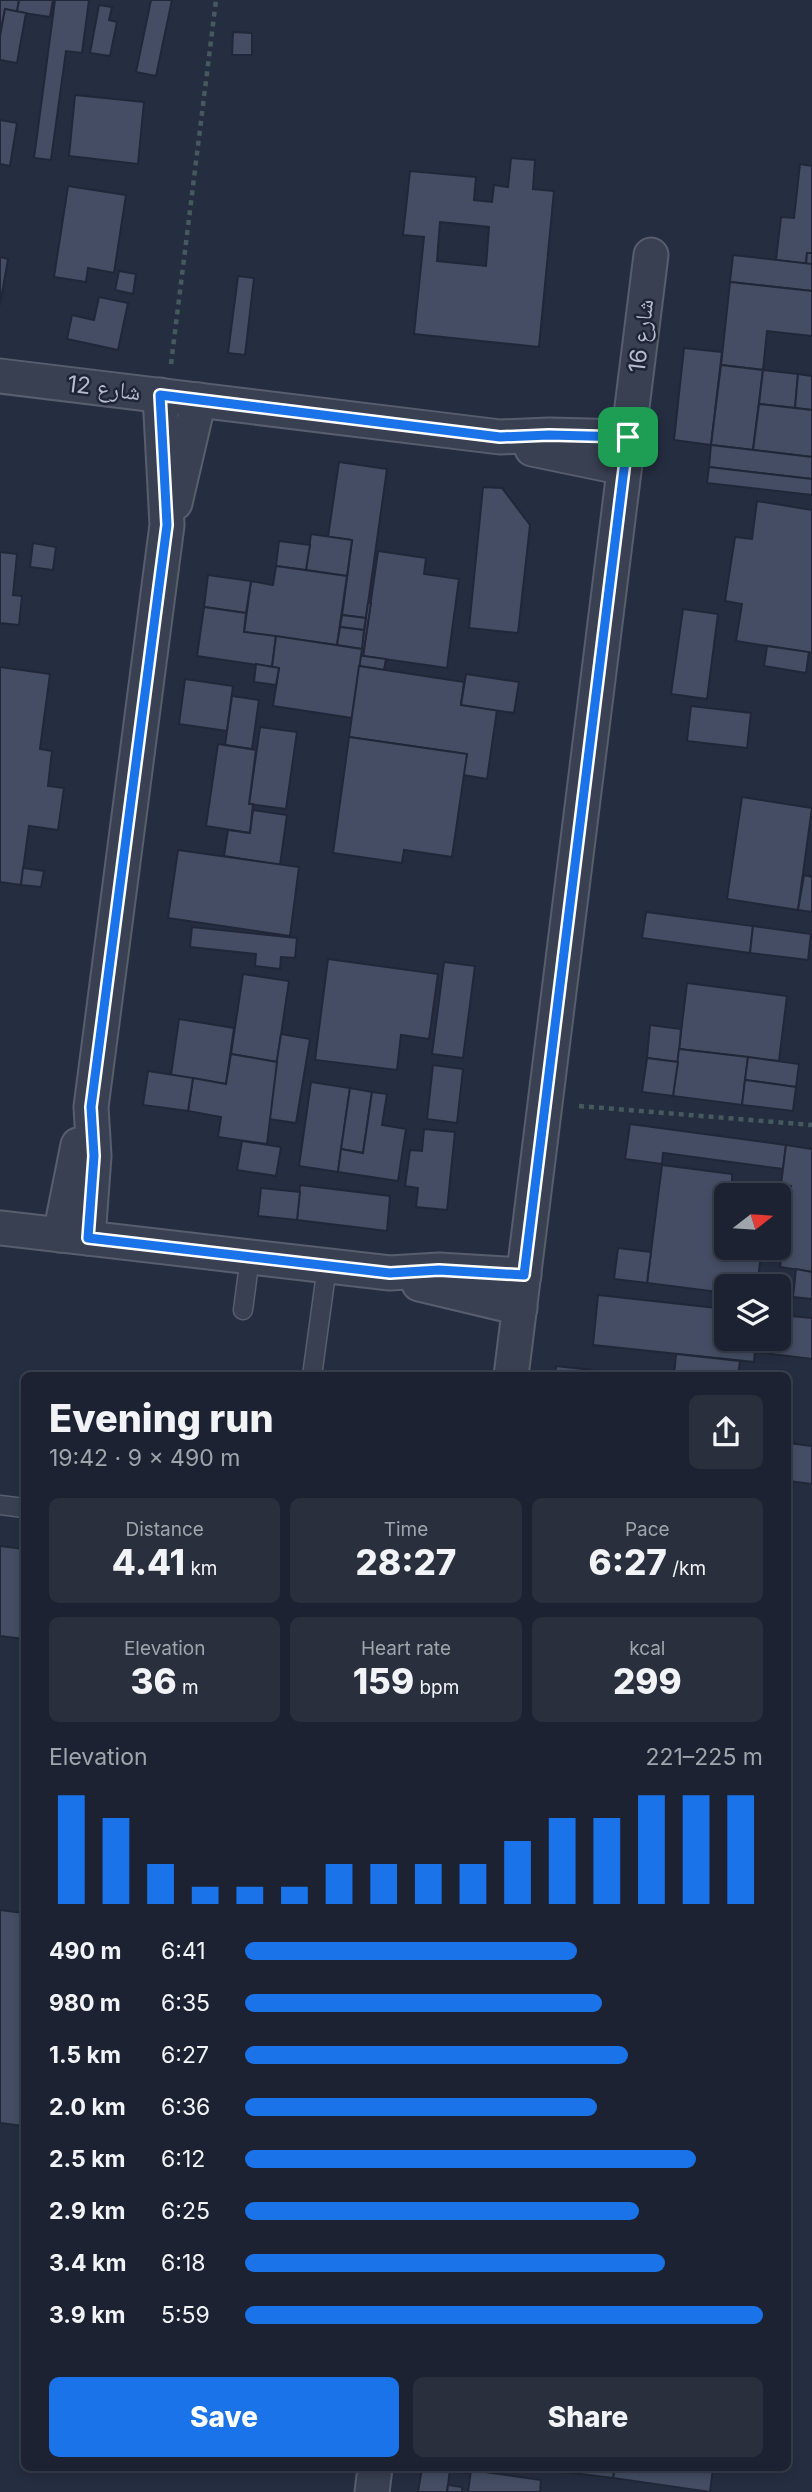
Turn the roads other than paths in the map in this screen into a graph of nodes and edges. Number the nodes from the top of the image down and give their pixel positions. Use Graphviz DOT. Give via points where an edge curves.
graph roads {
  1 [pos="651,255"];
  2 [pos="0,376"];
  3 [pos="175,397"];
  4 [pos="626,452"];
  5 [pos="0,1228"];
  6 [pos="74,1236"];
  7 [pos="250,1257"];
  8 [pos="327,1266"];
  9 [pos="390,1273"];
  10 [pos="524,1275"];
  11 [pos="520,1308"];
  12 [pos="243,1310"];
  13 [pos="313,1372"];
  14 [pos="512,1372"];
  15 [pos="0,1505"];
  16 [pos="21,1508"];
  17 [pos="375,2471"];
  18 [pos="372,2492"];
  1 -- 4 [label="street, شارع 16"];
  2 -- 3 [label="street, شارع 12"];
  3 -- 4 [label="street, شارع 12" via="500,437 545,452"];
  3 -- 6 [label="street" via="167,525 91,1107 76,1151"];
  4 -- 10 [label="street, شارع 16"];
  5 -- 6 [label="street"];
  6 -- 7 [label="street"];
  7 -- 8 [label="street"];
  7 -- 12 [label="lane"];
  8 -- 9 [label="street"];
  8 -- 13 [label="lane"];
  9 -- 10 [label="street" via="439,1270"];
  9 -- 11 [label="street"];
  10 -- 11 [label="street, شارع 16"];
  11 -- 14 [label="street, شارع 16"];
  15 -- 16 [label="lane"];
  17 -- 18 [label="street"];
}
